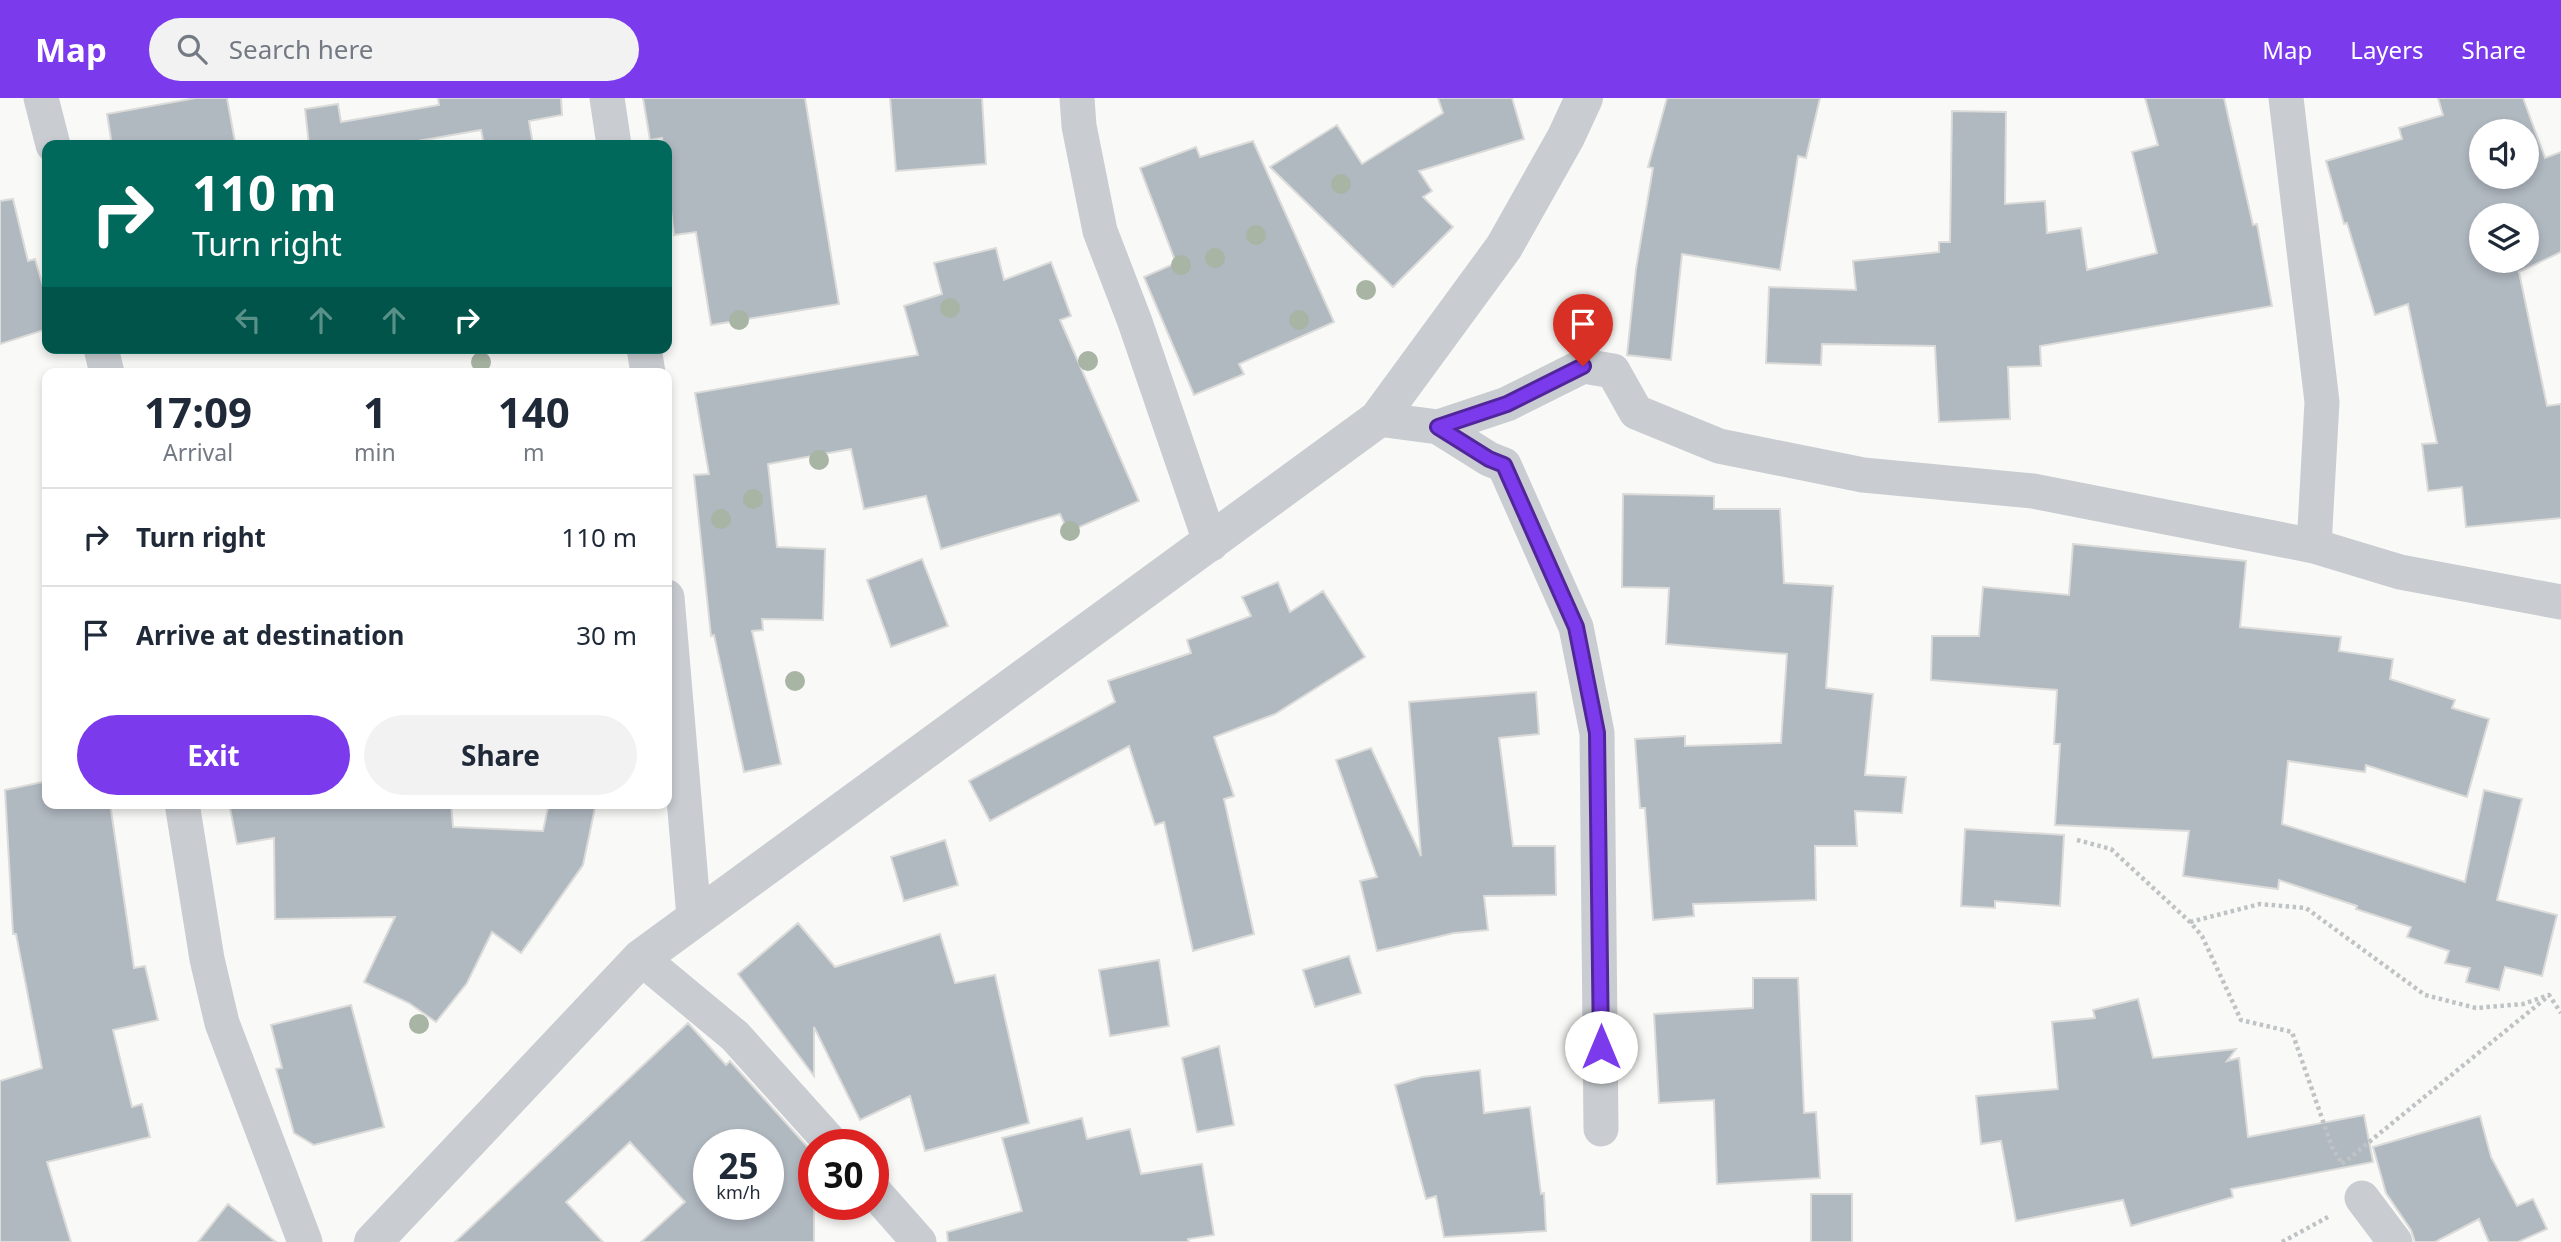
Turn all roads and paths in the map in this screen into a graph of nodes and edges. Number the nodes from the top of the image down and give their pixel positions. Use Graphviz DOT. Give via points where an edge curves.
graph roads {
  1 [pos="41,98"];
  2 [pos="607,98"];
  3 [pos="1077,98"];
  4 [pos="1584,98"];
  5 [pos="2286,98"];
  6 [pos="52,140"];
  7 [pos="613,140"];
  8 [pos="1378,419"];
  9 [pos="1438,427"];
  10 [pos="1210,544"];
  11 [pos="2314,546"];
  12 [pos="2561,602"];
  13 [pos="672,656"];
  14 [pos="183,809"];
  15 [pos="2077,840"];
  16 [pos="694,917"];
  17 [pos="2190,922"];
  18 [pos="641,957"];
  19 [pos="2549,995"];
  20 [pos="2561,1013"];
  21 [pos="819,1129"];
  22 [pos="1601,1129"];
  23 [pos="2341,1163"];
  24 [pos="2362,1198"];
  25 [pos="889,1208"];
  26 [pos="305,1242"];
  27 [pos="373,1242"];
  28 [pos="919,1242"];
  29 [pos="2282,1242"];
  30 [pos="2395,1242"];
  1 -- 6 [label="street"];
  2 -- 7 [label="street"];
  3 -- 10 [label="street" via="1100,231"];
  4 -- 8 [label="street" via="1504,247"];
  5 -- 11 [label="street" via="2322,402"];
  8 -- 9 [label="street"];
  8 -- 10 [label="street"];
  9 -- 11 [label="street" via="1507,404 1583,366 1613,371 1636,412 1719,446 1864,475 2033,491"];
  9 -- 22 [label="street" via="1504,465 1576,627 1586,670 1597,733"];
  10 -- 16 [label="street"];
  11 -- 12 [label="street" via="2400,572"];
  13 -- 16 [label="street"];
  14 -- 26 [label="street" via="222,1023"];
  15 -- 17 [label="path" via="2110,849"];
  16 -- 18 [label="street"];
  17 -- 19 [label="path" via="2260,904 2306,908 2425,995 2476,1008 2523,1004"];
  17 -- 23 [label="path" via="2202,936 2241,1020 2292,1032"];
  18 -- 21 [label="street" via="735,1036"];
  18 -- 27 [label="street"];
  19 -- 20 [label="path"];
  19 -- 23 [label="path"];
  23 -- 24 [label="path"];
  24 -- 29 [label="path"];
  24 -- 30 [label="street"];
  25 -- 28 [label="street"];
}
